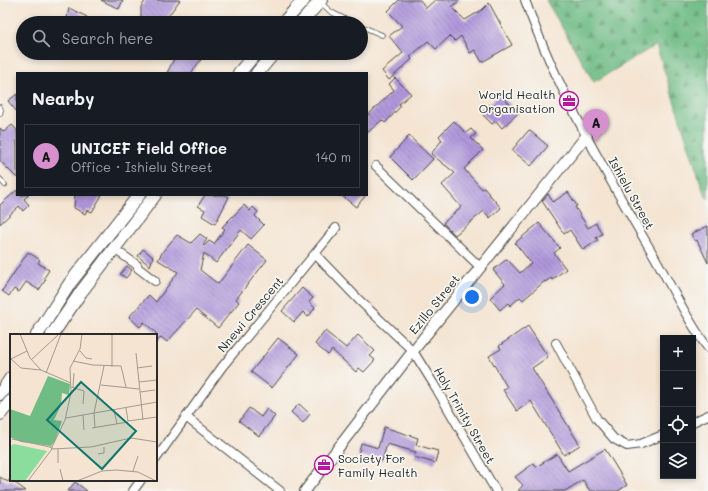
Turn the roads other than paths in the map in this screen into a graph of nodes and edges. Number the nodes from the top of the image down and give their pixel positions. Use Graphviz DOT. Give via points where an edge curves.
graph roads {
  1 [pos="304,0"];
  2 [pos="525,0"];
  3 [pos="320,1"];
  4 [pos="289,16"];
  5 [pos="306,16"];
  6 [pos="339,16"];
  7 [pos="368,29"];
  8 [pos="382,35"];
  9 [pos="250,60"];
  10 [pos="268,60"];
  11 [pos="240,72"];
  12 [pos="258,72"];
  13 [pos="0,107"];
  14 [pos="0,114"];
  15 [pos="587,136"];
  16 [pos="376,166"];
  17 [pos="0,179"];
  18 [pos="5,186"];
  19 [pos="138,196"];
  20 [pos="154,196"];
  21 [pos="336,228"];
  22 [pos="114,248"];
  23 [pos="315,254"];
  24 [pos="480,267"];
  25 [pos="156,281"];
  26 [pos="38,334"];
  27 [pos="53,334"];
  28 [pos="556,342"];
  29 [pos="708,348"];
  30 [pos="413,351"];
  31 [pos="10,379"];
  32 [pos="0,394"];
  33 [pos="10,402"];
  34 [pos="0,414"];
  35 [pos="708,414"];
  36 [pos="186,417"];
  37 [pos="696,420"];
  38 [pos="660,436"];
  39 [pos="157,458"];
  40 [pos="140,481"];
  41 [pos="133,491"];
  42 [pos="280,491"];
  43 [pos="305,491"];
  44 [pos="496,491"];
  1 -- 4 [label="main road"];
  2 -- 15 [label="street, Ishielu Street" via="574,113"];
  3 -- 5 [label="main road"];
  3 -- 6 [label="lane"];
  7 -- 8 [label="lane"];
  9 -- 11 [label="main road"];
  10 -- 12 [label="main road"];
  13 -- 14 [label="lane"];
  15 -- 24 [label="street, Ezillo Street"];
  15 -- 29 [label="street, Ishielu Street" via="674,294"];
  16 -- 24 [label="street"];
  17 -- 18 [label="lane"];
  19 -- 26 [label="main road" via="70,283"];
  20 -- 22 [label="main road"];
  21 -- 23 [label="street, Nnewi Crescent"];
  22 -- 25 [label="street"];
  22 -- 27 [label="main road"];
  23 -- 30 [label="street, Holy Trinity Street"];
  23 -- 36 [label="street, Nnewi Crescent" via="222,367"];
  24 -- 30 [label="street, Ezillo Street"];
  28 -- 38 [label="street" via="597,419 614,439 627,446 641,444"];
  30 -- 43 [label="street, Ezillo Street"];
  30 -- 44 [label="street, Holy Trinity Street"];
  31 -- 32 [label="main road"];
  33 -- 34 [label="main road"];
  35 -- 37 [label="street"];
  36 -- 39 [label="street, Nnewi Crescent"];
  36 -- 42 [label="street"];
  40 -- 41 [label="street"];
}
